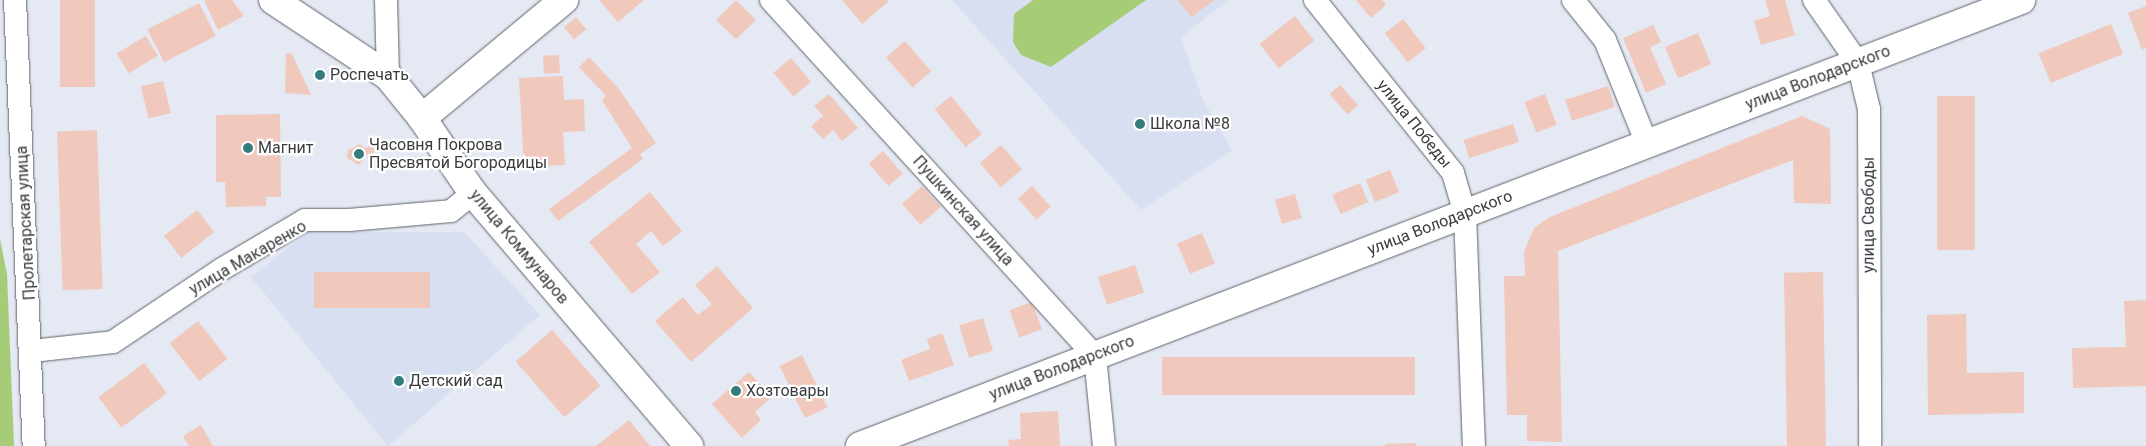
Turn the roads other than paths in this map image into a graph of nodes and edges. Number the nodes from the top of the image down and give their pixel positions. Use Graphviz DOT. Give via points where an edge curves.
graph roads {
  1 [pos="15,0"];
  2 [pos="273,0"];
  3 [pos="386,0"];
  4 [pos="564,0"];
  5 [pos="770,0"];
  6 [pos="1315,0"];
  7 [pos="1573,0"];
  8 [pos="1814,0"];
  9 [pos="2021,0"];
  10 [pos="1858,63"];
  11 [pos="388,76"];
  12 [pos="422,118"];
  13 [pos="1647,144"];
  14 [pos="473,193"];
  15 [pos="1465,214"];
  16 [pos="32,352"];
  17 [pos="1095,356"];
  18 [pos="34,446"];
  19 [pos="689,446"];
  20 [pos="860,446"];
  21 [pos="1104,446"];
  22 [pos="1474,446"];
  23 [pos="1870,446"];
  1 -- 16 [label="street, Пролетарская улица"];
  2 -- 11 [label="main road, улица Коммунаров"];
  3 -- 11 [label="street"];
  4 -- 12 [label="main road"];
  5 -- 17 [label="street, Пушкинская улица"];
  6 -- 15 [label="street, улица Победы" via="1453,173"];
  7 -- 13 [label="street" via="1605,40"];
  8 -- 10 [label="street, улица Свободы"];
  9 -- 10 [label="main road, улица Володарского"];
  10 -- 13 [label="main road, улица Володарского"];
  10 -- 23 [label="street, улица Свободы" via="1869,109"];
  11 -- 12 [label="main road, улица Коммунаров"];
  12 -- 14 [label="main road, улица Коммунаров"];
  13 -- 15 [label="main road, улица Володарского"];
  14 -- 16 [label="street, улица Макаренко" via="451,211 349,220 305,220 222,269 113,342"];
  14 -- 19 [label="main road, улица Коммунаров"];
  15 -- 17 [label="main road, улица Володарского"];
  15 -- 22 [label="street, улица Победы"];
  16 -- 18 [label="street, Пролетарская улица"];
  17 -- 20 [label="main road, улица Володарского"];
  17 -- 21 [label="street"];
}
